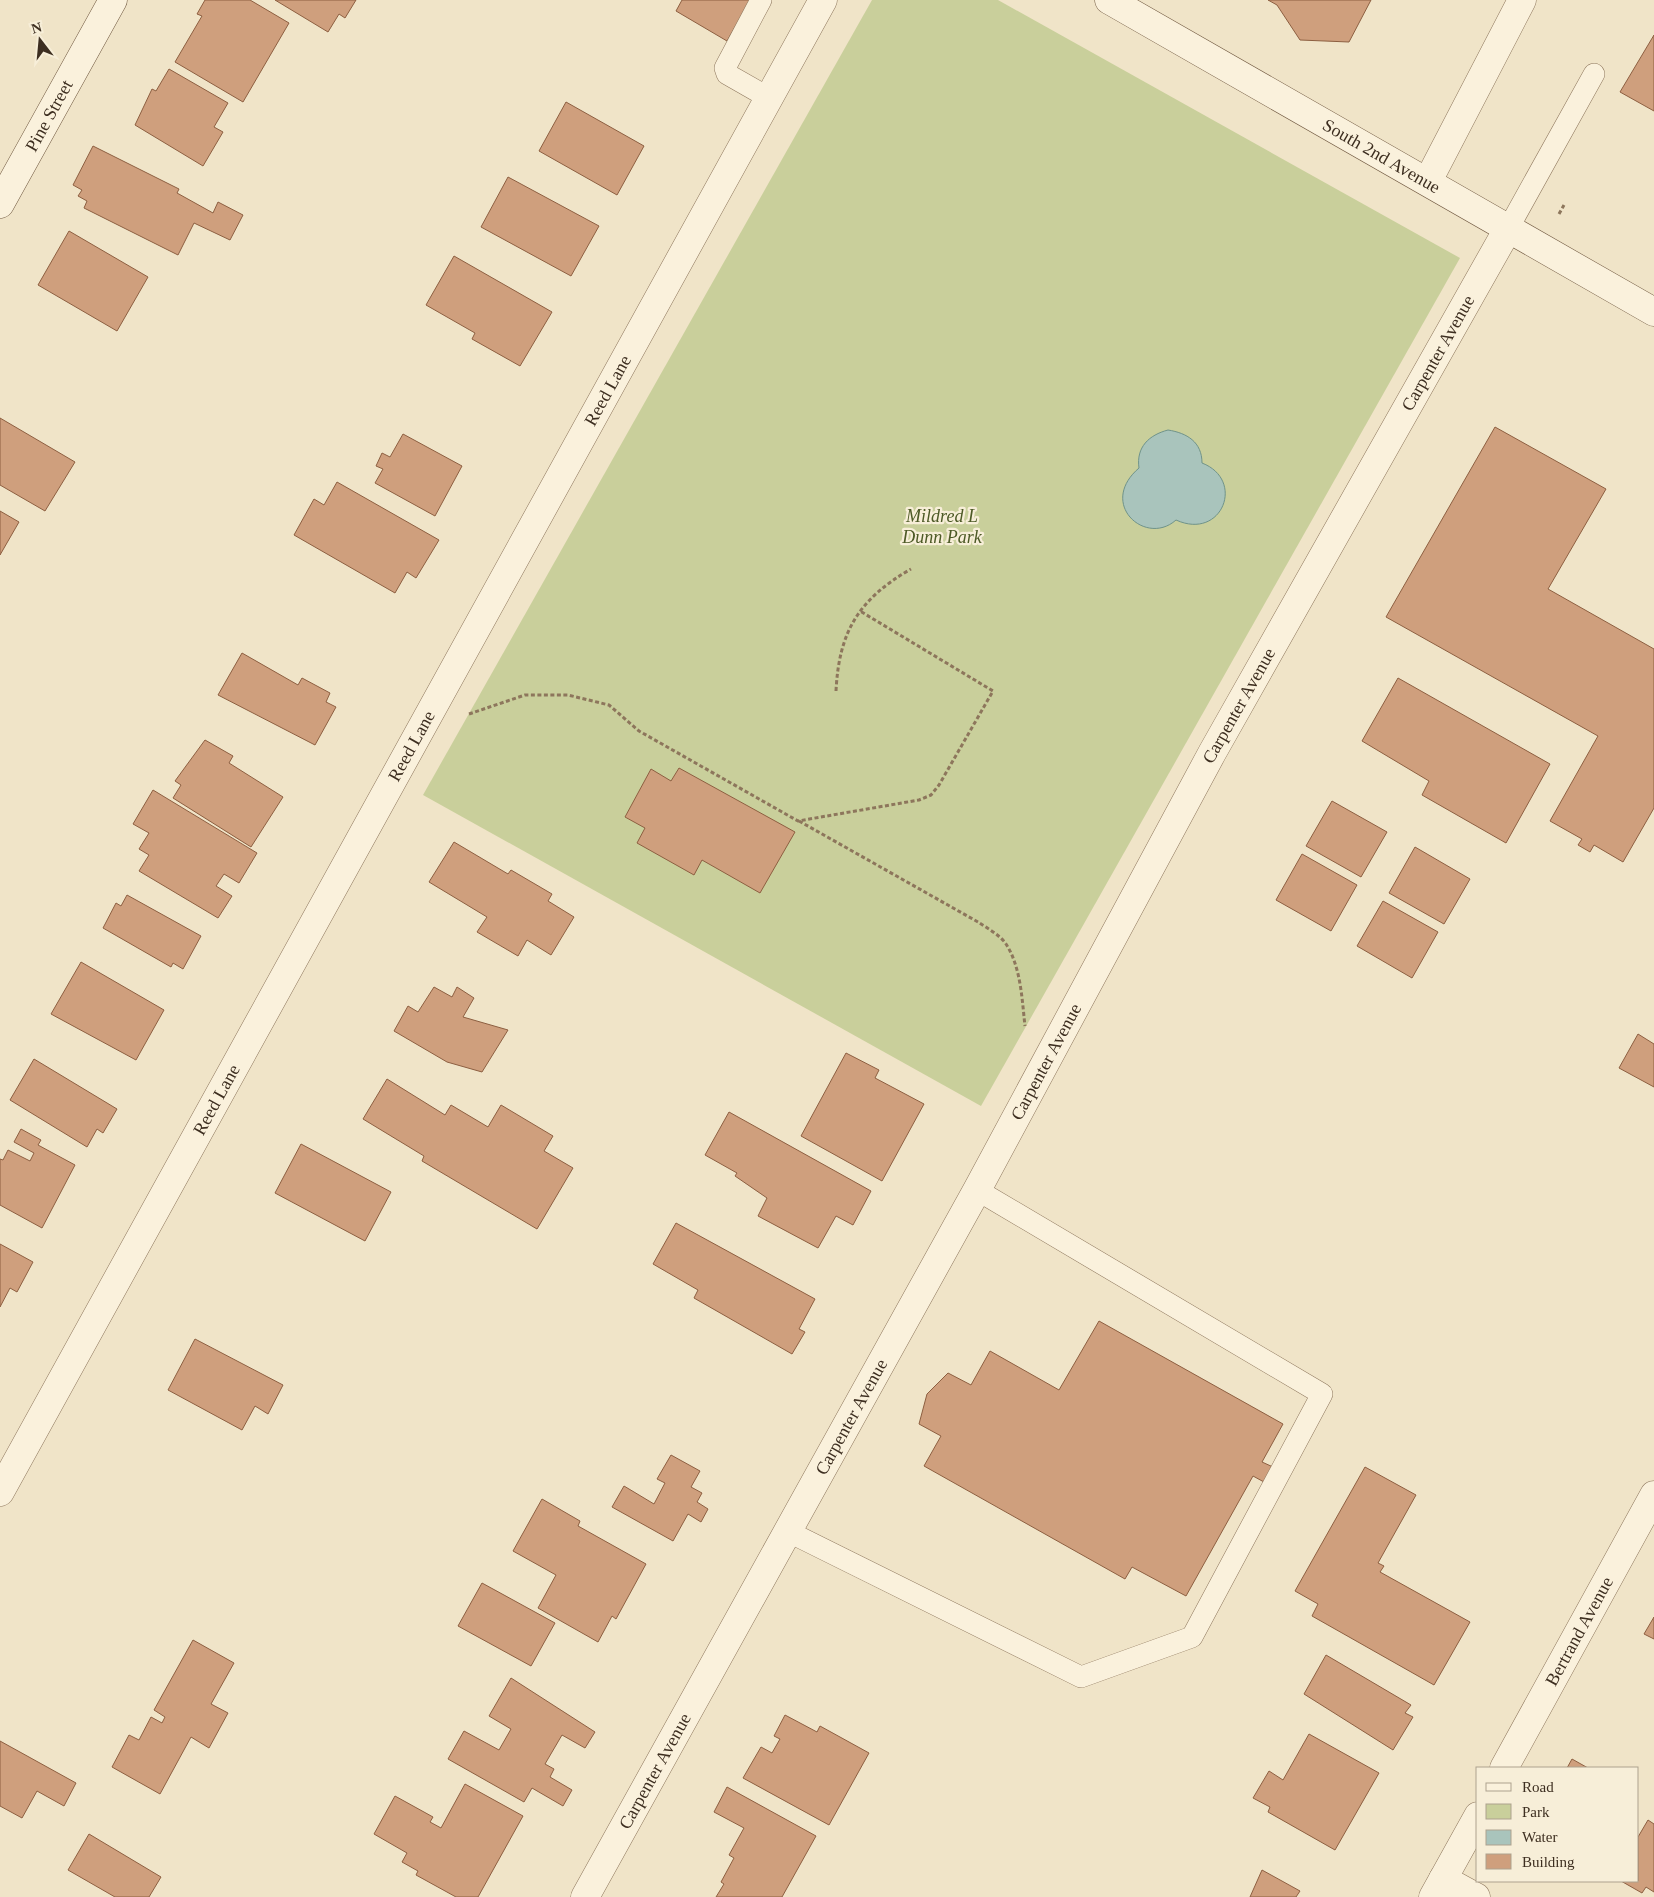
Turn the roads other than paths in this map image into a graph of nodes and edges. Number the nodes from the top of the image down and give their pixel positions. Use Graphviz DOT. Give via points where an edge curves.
graph roads {
  1 [pos="113,0"];
  2 [pos="761,0"];
  3 [pos="823,0"];
  4 [pos="1109,0"];
  5 [pos="1522,0"];
  6 [pos="1594,74"];
  7 [pos="769,98"];
  8 [pos="1428,181"];
  9 [pos="0,204"];
  10 [pos="1509,227"];
  11 [pos="1654,312"];
  12 [pos="977,1190"];
  13 [pos="0,1492"];
  14 [pos="1654,1495"];
  15 [pos="787,1531"];
  16 [pos="1505,1767"];
  17 [pos="1476,1820"];
  18 [pos="1438,1888"];
  19 [pos="585,1897"];
  20 [pos="1476,1897"];
  1 -- 9 [label="street, Pine Street"];
  2 -- 7 [label="lane" via="725,68 726,74"];
  3 -- 7 [label="street, Reed Lane"];
  4 -- 8 [label="street, South 2nd Avenue"];
  5 -- 8 [label="street"];
  6 -- 10 [label="lane"];
  7 -- 13 [label="street, Reed Lane"];
  8 -- 10 [label="street, South 2nd Avenue"];
  10 -- 11 [label="street, South 2nd Avenue"];
  10 -- 12 [label="street, Carpenter Avenue" via="1212,753"];
  12 -- 15 [label="street, Carpenter Avenue"];
  12 -- 15 [label="lane" via="1322,1394 1192,1637 1081,1677"];
  14 -- 16 [label="street, Bertrand Avenue"];
  15 -- 19 [label="street, Carpenter Avenue"];
  17 -- 18 [label="street"];
  18 -- 20 [label="street"];
}
